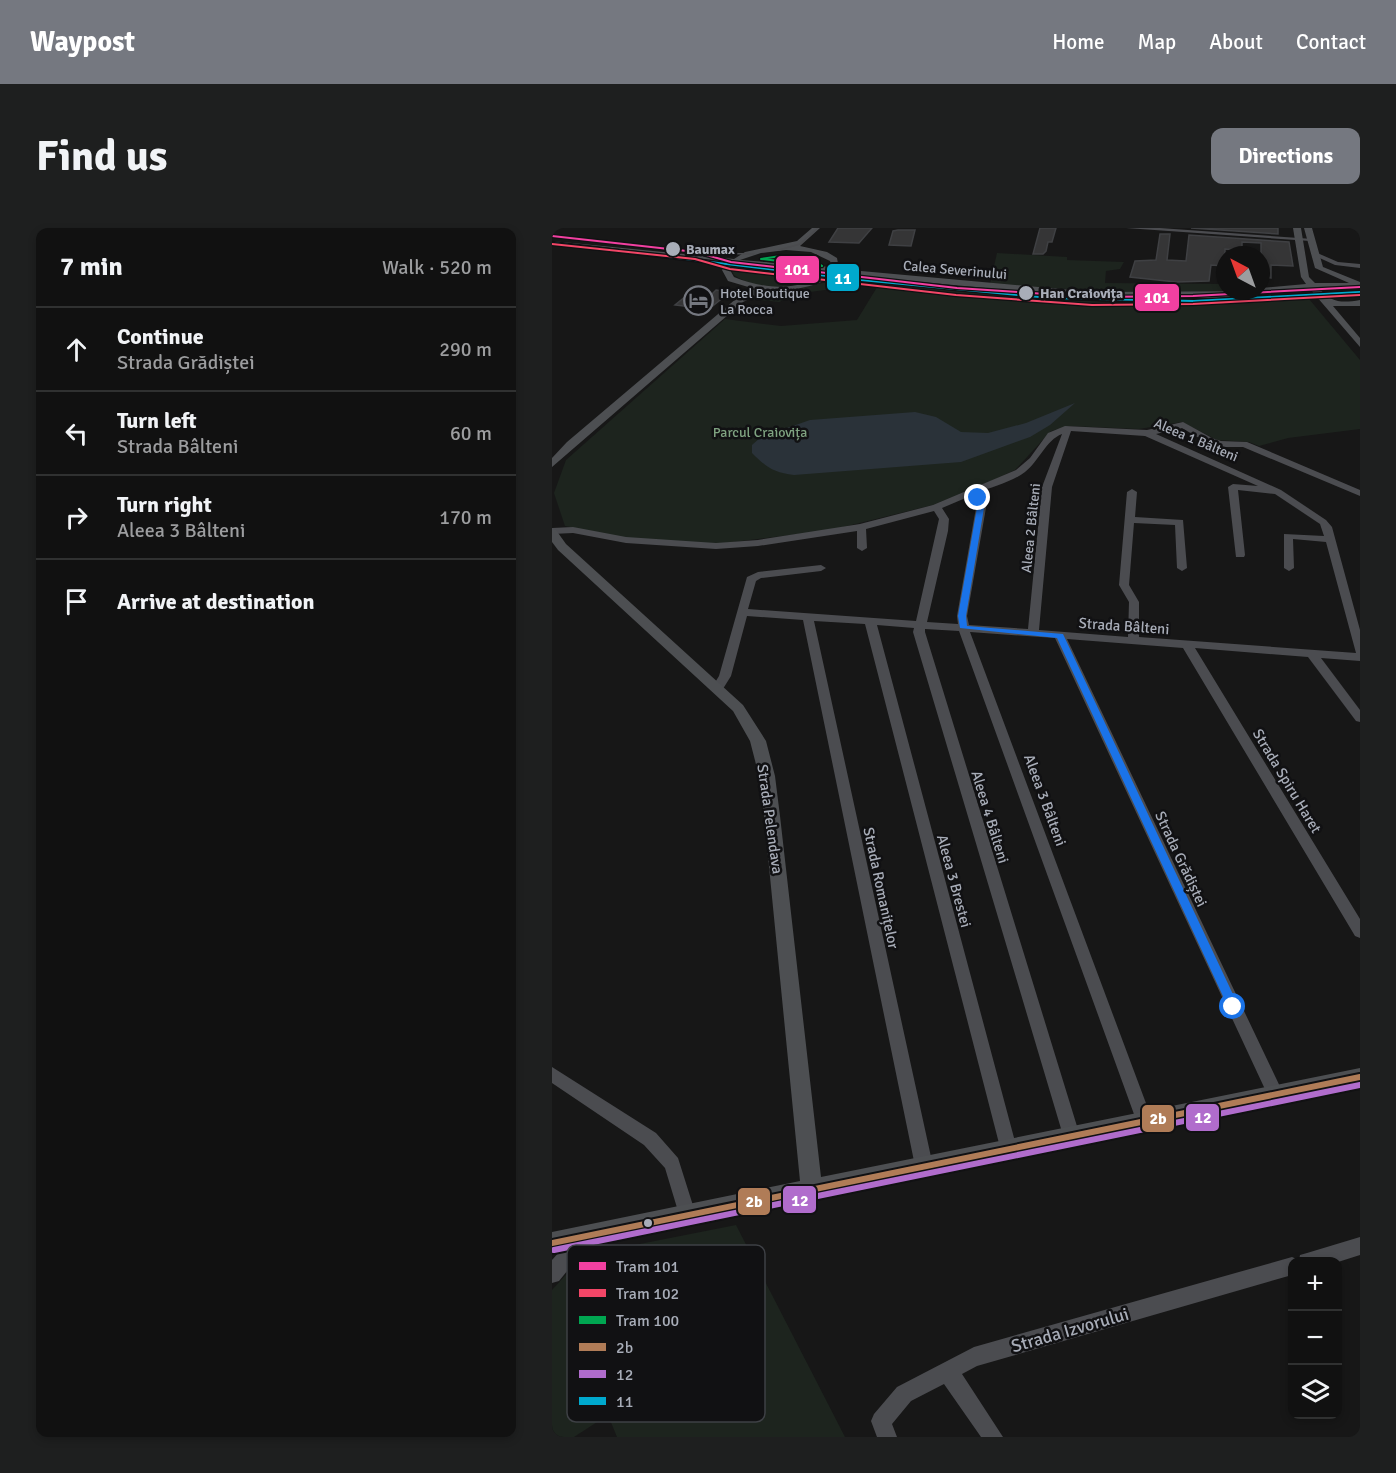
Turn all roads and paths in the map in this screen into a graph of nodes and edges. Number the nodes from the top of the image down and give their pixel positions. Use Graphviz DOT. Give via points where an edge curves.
graph roads {
  1 [pos="1129,228"];
  2 [pos="1179,228"];
  3 [pos="820,230"];
  4 [pos="1193,230"];
  5 [pos="1298,233"];
  6 [pos="1309,234"];
  7 [pos="552,243"];
  8 [pos="783,248"];
  9 [pos="812,251"];
  10 [pos="1315,254"];
  11 [pos="731,262"];
  12 [pos="1360,266"];
  13 [pos="832,274"];
  14 [pos="1342,276"];
  15 [pos="1305,277"];
  16 [pos="743,284"];
  17 [pos="1360,286"];
  18 [pos="778,288"];
  19 [pos="1315,289"];
  20 [pos="1270,290"];
  21 [pos="1270,291"];
  22 [pos="1216,294"];
  23 [pos="747,295"];
  24 [pos="1270,295"];
  25 [pos="1270,298"];
  26 [pos="1216,300"];
  27 [pos="1326,302"];
  28 [pos="1359,308"];
  29 [pos="1360,344"];
  30 [pos="1068,428"];
  31 [pos="1147,433"];
  32 [pos="552,464"];
  33 [pos="1274,490"];
  34 [pos="1132,492"];
  35 [pos="1360,493"];
  36 [pos="968,494"];
  37 [pos="936,507"];
  38 [pos="1131,520"];
  39 [pos="861,526"];
  40 [pos="552,532"];
  41 [pos="1330,539"];
  42 [pos="862,548"];
  43 [pos="557,549"];
  44 [pos="1240,555"];
  45 [pos="821,568"];
  46 [pos="1182,568"];
  47 [pos="1289,568"];
  48 [pos="742,612"];
  49 [pos="808,616"];
  50 [pos="870,621"];
  51 [pos="921,625"];
  52 [pos="964,628"];
  53 [pos="1033,634"];
  54 [pos="1060,636"];
  55 [pos="1133,642"];
  56 [pos="1188,646"];
  57 [pos="1360,651"];
  58 [pos="1313,655"];
  59 [pos="1360,657"];
  60 [pos="717,688"];
  61 [pos="1360,718"];
  62 [pos="1360,932"];
  63 [pos="552,1074"];
  64 [pos="1360,1077"];
  65 [pos="1276,1095"];
  66 [pos="1145,1122"];
  67 [pos="1071,1136"];
  68 [pos="1008,1149"];
  69 [pos="924,1166"];
  70 [pos="812,1190"];
  71 [pos="687,1215"];
  72 [pos="585,1236"];
  73 [pos="552,1243"];
  74 [pos="577,1245"];
  75 [pos="1360,1246"];
  76 [pos="567,1257"];
  77 [pos="1324,1257"];
  78 [pos="1288,1267"];
  79 [pos="552,1274"];
  80 [pos="947,1370"];
  81 [pos="886,1437"];
  82 [pos="993,1437"];
  1 -- 4 [label="street"];
  2 -- 4 [label="street"];
  3 -- 8 [label="main road"];
  3 -- 9 [label="main road" via="810,244"];
  4 -- 5 [label="street"];
  5 -- 6 [label="street"];
  5 -- 15 [label="main road"];
  6 -- 10 [label="main road"];
  7 -- 11 [label="main road, Calea Severinului"];
  8 -- 9 [label="main road"];
  8 -- 11 [label="main road" via="755,252"];
  9 -- 13 [label="main road" via="834,260"];
  10 -- 12 [label="street" via="1337,264"];
  10 -- 14 [label="main road" via="1319,268"];
  11 -- 13 [label="main road, Calea Severinului"];
  11 -- 16 [label="main road" via="727,275"];
  13 -- 18 [label="main road" via="806,285"];
  13 -- 22 [label="main road, Calea Severinului" via="1094,295"];
  13 -- 26 [label="main road, Calea Severinului" via="1068,299"];
  14 -- 15 [label="main road"];
  14 -- 17 [label="main road"];
  15 -- 19 [label="main road"];
  15 -- 20 [label="main road"];
  16 -- 18 [label="main road"];
  16 -- 23 [label="main road" via="749,290"];
  17 -- 19 [label="main road, Calea Severinului"];
  18 -- 23 [label="main road"];
  19 -- 21 [label="main road, Calea Severinului"];
  19 -- 24 [label="main road, Calea Severinului"];
  19 -- 27 [label="main road"];
  23 -- 32 [label="main road" via="578,437"];
  25 -- 27 [label="main road" via="1309,297"];
  27 -- 28 [label="main road"];
  27 -- 29 [label="main road"];
  30 -- 31 [label="street, Aleea 1 Bâlteni"];
  30 -- 36 [label="street" via="1051,435 1019,472"];
  30 -- 53 [label="street, Aleea 2 Bâlteni" via="1047,487"];
  31 -- 33 [label="street, Aleea 1 Bâlteni"];
  31 -- 35 [label="street" via="1183,425 1209,440 1244,444"];
  33 -- 41 [label="street, Aleea 1 Bâlteni" via="1323,522"];
  33 -- 44 [label="street, Aleea 1 Bâlteni" via="1233,487"];
  34 -- 38 [label="street"];
  36 -- 37 [label="street"];
  36 -- 52 [label="street, Aleea 3 Bâlteni" via="982,498 982,502 962,616"];
  37 -- 39 [label="street"];
  37 -- 51 [label="street, Aleea 4 Bâlteni" via="944,519 943,531"];
  38 -- 46 [label="street" via="1180,522"];
  38 -- 55 [label="street" via="1124,585 1134,602"];
  39 -- 40 [label="street" via="716,546 626,540 573,530"];
  39 -- 42 [label="street"];
  40 -- 43 [label="main road, Strada Pelendava"];
  41 -- 47 [label="street" via="1288,536"];
  41 -- 57 [label="street, Aleea 1 Bâlteni"];
  43 -- 60 [label="main road, Strada Pelendava"];
  45 -- 48 [label="street" via="755,576"];
  48 -- 49 [label="street, Strada Bâlteni"];
  48 -- 60 [label="street" via="725,676"];
  49 -- 50 [label="street, Strada Bâlteni"];
  49 -- 69 [label="street, Strada Romanițelor"];
  50 -- 51 [label="street, Strada Bâlteni"];
  50 -- 68 [label="street, Aleea 3 Brestei"];
  51 -- 52 [label="street, Strada Bâlteni"];
  51 -- 67 [label="street, Aleea 4 Bâlteni" via="919,632 936,693"];
  52 -- 53 [label="street, Strada Bâlteni"];
  52 -- 66 [label="street, Aleea 3 Bâlteni"];
  53 -- 54 [label="street, Strada Bâlteni"];
  54 -- 55 [label="street, Strada Bâlteni"];
  54 -- 65 [label="street, Strada Grădiștei"];
  55 -- 56 [label="street, Strada Bâlteni"];
  56 -- 58 [label="street, Strada Bâlteni"];
  56 -- 62 [label="street, Strada Spiru Haret"];
  58 -- 59 [label="street, Strada Bâlteni"];
  58 -- 61 [label="street"];
  60 -- 70 [label="main road, Strada Pelendava" via="738,708 758,741 767,776"];
  63 -- 71 [label="street" via="650,1139 672,1164"];
  64 -- 65 [label="main road"];
  65 -- 66 [label="main road"];
  66 -- 67 [label="main road"];
  67 -- 68 [label="main road"];
  68 -- 69 [label="main road"];
  69 -- 70 [label="main road"];
  70 -- 71 [label="main road"];
  71 -- 72 [label="main road"];
  72 -- 73 [label="main road"];
  72 -- 74 [label="street"];
  75 -- 77 [label="street"];
  76 -- 79 [label="street"];
  78 -- 80 [label="street, Strada Izvorului" via="974,1358"];
  80 -- 81 [label="street, Strada Izvorului" via="894,1403 881,1421"];
  80 -- 82 [label="street"];
}
